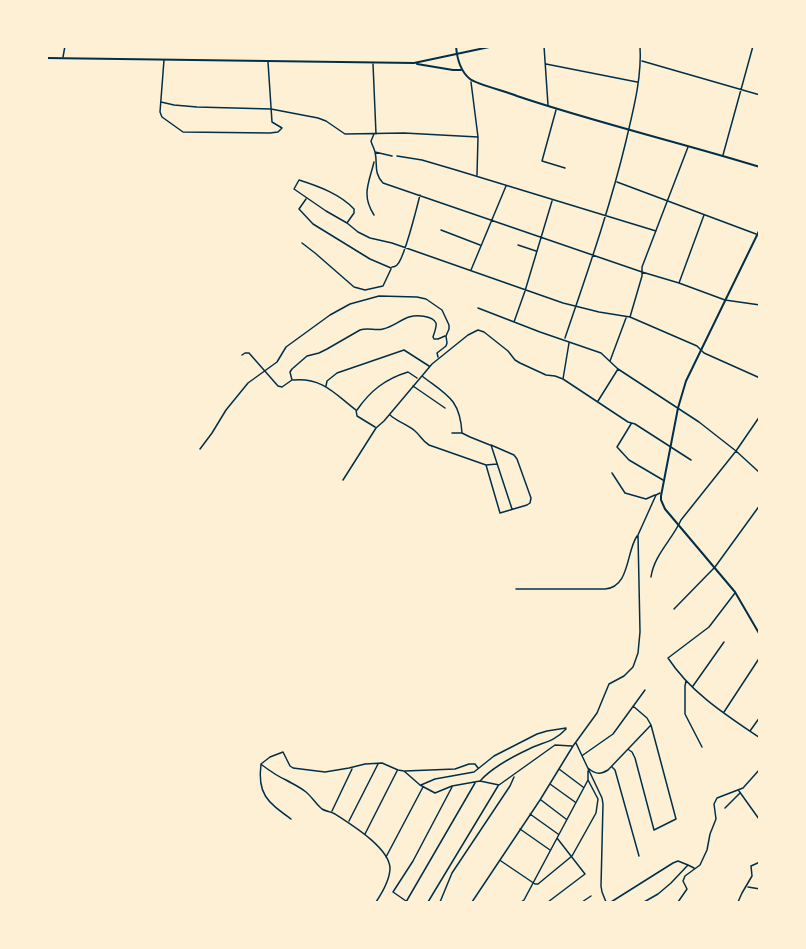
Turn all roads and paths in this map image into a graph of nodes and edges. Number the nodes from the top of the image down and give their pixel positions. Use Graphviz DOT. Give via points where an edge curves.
graph roads {
  1 [pos="65,46"];
  2 [pos="456,46"];
  3 [pos="494,46"];
  4 [pos="544,46"];
  5 [pos="640,46"];
  6 [pos="753,46"];
  7 [pos="457,54"];
  8 [pos="46,58"];
  9 [pos="63,58"];
  10 [pos="165,59"];
  11 [pos="641,60"];
  12 [pos="268,61"];
  13 [pos="373,63"];
  14 [pos="414,63"];
  15 [pos="546,64"];
  16 [pos="461,70"];
  17 [pos="471,81"];
  18 [pos="638,82"];
  19 [pos="741,89"];
  20 [pos="759,95"];
  21 [pos="161,102"];
  22 [pos="548,106"];
  23 [pos="270,109"];
  24 [pos="557,109"];
  25 [pos="629,130"];
  26 [pos="375,134"];
  27 [pos="478,137"];
  28 [pos="688,146"];
  29 [pos="375,152"];
  30 [pos="723,155"];
  31 [pos="392,156"];
  32 [pos="397,156"];
  33 [pos="375,161"];
  34 [pos="759,167"];
  35 [pos="565,168"];
  36 [pos="477,176"];
  37 [pos="616,181"];
  38 [pos="506,185"];
  39 [pos="420,195"];
  40 [pos="307,198"];
  41 [pos="552,200"];
  42 [pos="668,201"];
  43 [pos="704,214"];
  44 [pos="374,215"];
  45 [pos="606,215"];
  46 [pos="491,219"];
  47 [pos="347,223"];
  48 [pos="759,229"];
  49 [pos="441,230"];
  50 [pos="656,231"];
  51 [pos="757,234"];
  52 [pos="542,237"];
  53 [pos="302,243"];
  54 [pos="481,245"];
  55 [pos="518,245"];
  56 [pos="405,248"];
  57 [pos="537,251"];
  58 [pos="593,255"];
  59 [pos="392,268"];
  60 [pos="470,271"];
  61 [pos="642,272"];
  62 [pos="679,283"];
  63 [pos="525,291"];
  64 [pos="725,300"];
  65 [pos="759,305"];
  66 [pos="576,307"];
  67 [pos="478,308"];
  68 [pos="630,317"];
  69 [pos="626,318"];
  70 [pos="514,322"];
  71 [pos="446,336"];
  72 [pos="564,339"];
  73 [pos="569,342"];
  74 [pos="700,349"];
  75 [pos="242,355"];
  76 [pos="438,358"];
  77 [pos="609,362"];
  78 [pos="429,366"];
  79 [pos="618,369"];
  80 [pos="265,371"];
  81 [pos="421,376"];
  82 [pos="759,378"];
  83 [pos="418,379"];
  84 [pos="563,379"];
  85 [pos="292,380"];
  86 [pos="326,386"];
  87 [pos="412,386"];
  88 [pos="597,402"];
  89 [pos="445,408"];
  90 [pos="678,408"];
  91 [pos="356,410"];
  92 [pos="390,414"];
  93 [pos="759,416"];
  94 [pos="632,423"];
  95 [pos="376,428"];
  96 [pos="452,433"];
  97 [pos="462,433"];
  98 [pos="491,445"];
  99 [pos="670,447"];
  100 [pos="200,449"];
  101 [pos="736,451"];
  102 [pos="691,460"];
  103 [pos="497,464"];
  104 [pos="486,465"];
  105 [pos="612,473"];
  106 [pos="759,473"];
  107 [pos="343,480"];
  108 [pos="663,480"];
  109 [pos="661,492"];
  110 [pos="656,495"];
  111 [pos="759,505"];
  112 [pos="512,509"];
  113 [pos="679,525"];
  114 [pos="638,535"];
  115 [pos="715,567"];
  116 [pos="651,577"];
  117 [pos="516,589"];
  118 [pos="735,592"];
  119 [pos="674,609"];
  120 [pos="759,635"];
  121 [pos="724,642"];
  122 [pos="759,657"];
  123 [pos="687,680"];
  124 [pos="693,686"];
  125 [pos="645,690"];
  126 [pos="633,706"];
  127 [pos="723,713"];
  128 [pos="759,717"];
  129 [pos="651,726"];
  130 [pos="750,732"];
  131 [pos="759,738"];
  132 [pos="576,743"];
  133 [pos="573,746"];
  134 [pos="702,747"];
  135 [pos="629,750"];
  136 [pos="582,755"];
  137 [pos="379,763"];
  138 [pos="261,764"];
  139 [pos="353,767"];
  140 [pos="612,767"];
  141 [pos="478,768"];
  142 [pos="587,768"];
  143 [pos="558,769"];
  144 [pos="759,769"];
  145 [pos="398,770"];
  146 [pos="404,771"];
  147 [pos="515,775"];
  148 [pos="588,780"];
  149 [pos="480,781"];
  150 [pos="476,782"];
  151 [pos="550,784"];
  152 [pos="420,785"];
  153 [pos="499,785"];
  154 [pos="452,786"];
  155 [pos="423,787"];
  156 [pos="584,788"];
  157 [pos="740,792"];
  158 [pos="540,800"];
  159 [pos="575,803"];
  160 [pos="725,808"];
  161 [pos="331,811"];
  162 [pos="530,814"];
  163 [pos="291,819"];
  164 [pos="567,819"];
  165 [pos="349,822"];
  166 [pos="759,822"];
  167 [pos="520,829"];
  168 [pos="365,835"];
  169 [pos="558,836"];
  170 [pos="550,850"];
  171 [pos="572,856"];
  172 [pos="639,856"];
  173 [pos="386,858"];
  174 [pos="500,860"];
  175 [pos="759,862"];
  176 [pos="688,865"];
  177 [pos="695,868"];
  178 [pos="533,883"];
  179 [pos="747,886"];
  180 [pos="759,889"];
  181 [pos="591,896"];
  182 [pos="407,902"];
  183 [pos="473,902"];
  184 [pos="376,903"];
  185 [pos="428,903"];
  186 [pos="440,903"];
  187 [pos="521,903"];
  188 [pos="548,903"];
  189 [pos="582,903"];
  190 [pos="606,903"];
  191 [pos="611,903"];
  192 [pos="644,903"];
  193 [pos="678,903"];
  194 [pos="738,903"];
  1 -- 9 [label="street"];
  2 -- 7 [label="main road"];
  3 -- 7 [label="main road"];
  4 -- 15 [label="street"];
  5 -- 11 [label="street"];
  6 -- 19 [label="street"];
  7 -- 14 [label="main road"];
  7 -- 16 [label="main road"];
  8 -- 9 [label="main road"];
  9 -- 10 [label="main road"];
  10 -- 12 [label="main road"];
  10 -- 21 [label="street"];
  11 -- 18 [label="street"];
  11 -- 19 [label="street"];
  12 -- 13 [label="main road"];
  12 -- 23 [label="street"];
  13 -- 14 [label="main road"];
  13 -- 26 [label="street"];
  14 -- 16 [label="main road"];
  15 -- 18 [label="street"];
  15 -- 22 [label="street"];
  16 -- 17 [label="main road"];
  17 -- 22 [label="main road"];
  17 -- 27 [label="street"];
  18 -- 25 [label="street"];
  19 -- 20 [label="street"];
  19 -- 30 [label="street"];
  21 -- 23 [label="street"];
  21 -- 23 [label="street" via="162,117 183,132 274,133 282,128 272,122"];
  22 -- 24 [label="main road"];
  23 -- 26 [label="street" via="318,118 345,134"];
  24 -- 25 [label="main road"];
  24 -- 35 [label="street" via="542,161"];
  25 -- 28 [label="main road"];
  25 -- 37 [label="street"];
  26 -- 27 [label="street"];
  26 -- 29 [label="street" via="371,141"];
  27 -- 36 [label="street"];
  28 -- 30 [label="main road"];
  28 -- 42 [label="street"];
  29 -- 31 [label="street"];
  29 -- 33 [label="street"];
  30 -- 34 [label="main road"];
  32 -- 36 [label="street"];
  33 -- 39 [label="street" via="383,183"];
  33 -- 44 [label="street" via="366,190"];
  36 -- 38 [label="street"];
  37 -- 42 [label="street"];
  37 -- 45 [label="street"];
  38 -- 41 [label="street"];
  38 -- 46 [label="street"];
  39 -- 46 [label="street"];
  39 -- 56 [label="street"];
  40 -- 47 [label="street"];
  40 -- 47 [label="street" via="294,189 299,180 344,200 354,209"];
  40 -- 59 [label="street" via="299,209 313,224"];
  41 -- 45 [label="street"];
  41 -- 52 [label="street"];
  42 -- 43 [label="street"];
  42 -- 50 [label="street"];
  43 -- 51 [label="street"];
  43 -- 62 [label="street"];
  45 -- 50 [label="street"];
  45 -- 58 [label="street"];
  46 -- 52 [label="street"];
  46 -- 54 [label="street"];
  47 -- 56 [label="street" via="370,238"];
  48 -- 51 [label="main road"];
  49 -- 54 [label="street"];
  50 -- 61 [label="street"];
  51 -- 64 [label="main road"];
  52 -- 57 [label="street"];
  52 -- 58 [label="street"];
  53 -- 59 [label="street" via="357,288 383,286"];
  54 -- 60 [label="street"];
  55 -- 57 [label="street"];
  56 -- 59 [label="street"];
  56 -- 60 [label="street"];
  57 -- 63 [label="street"];
  58 -- 61 [label="street"];
  58 -- 66 [label="street"];
  60 -- 63 [label="street"];
  61 -- 62 [label="street"];
  61 -- 68 [label="street"];
  62 -- 64 [label="street"];
  63 -- 66 [label="street"];
  63 -- 70 [label="street"];
  64 -- 65 [label="street"];
  64 -- 74 [label="main road"];
  66 -- 69 [label="street"];
  66 -- 72 [label="street"];
  67 -- 70 [label="street"];
  68 -- 69 [label="street"];
  68 -- 74 [label="street"];
  69 -- 77 [label="street"];
  70 -- 72 [label="street"];
  71 -- 76 [label="street" via="446,346 437,353"];
  71 -- 80 [label="street" via="449,329 442,310 426,299 371,297 330,315 286,347 277,362"];
  71 -- 85 [label="street" via="434,339 434,321 420,316 387,329 366,328 327,350 307,356 290,372"];
  72 -- 73 [label="street"];
  73 -- 77 [label="street" via="601,353"];
  73 -- 84 [label="street"];
  74 -- 82 [label="street"];
  74 -- 90 [label="main road"];
  75 -- 80 [label="street" via="249,352"];
  76 -- 78 [label="street"];
  76 -- 84 [label="street" via="478,330 520,363"];
  77 -- 79 [label="street"];
  78 -- 81 [label="street"];
  78 -- 86 [label="street" via="404,350 337,373"];
  79 -- 88 [label="street"];
  79 -- 90 [label="street"];
  80 -- 85 [label="street" via="280,387"];
  80 -- 100 [label="street" via="243,388"];
  81 -- 83 [label="street"];
  81 -- 97 [label="street" via="453,400 462,420"];
  83 -- 87 [label="street"];
  83 -- 91 [label="street" via="408,372 386,380"];
  84 -- 88 [label="street"];
  85 -- 86 [label="street" via="309,379"];
  86 -- 91 [label="street"];
  87 -- 89 [label="street"];
  87 -- 92 [label="street"];
  88 -- 94 [label="street"];
  90 -- 99 [label="main road"];
  90 -- 101 [label="street"];
  91 -- 95 [label="street" via="357,416"];
  92 -- 95 [label="street"];
  92 -- 104 [label="street" via="416,431 426,443"];
  93 -- 101 [label="street"];
  94 -- 99 [label="street"];
  94 -- 108 [label="street" via="617,447 628,460"];
  95 -- 107 [label="street"];
  96 -- 97 [label="street"];
  97 -- 98 [label="street"];
  98 -- 103 [label="street"];
  98 -- 112 [label="street" via="514,455 531,498 527,505"];
  99 -- 102 [label="street"];
  99 -- 108 [label="main road"];
  101 -- 106 [label="street"];
  101 -- 113 [label="street"];
  103 -- 104 [label="street"];
  103 -- 112 [label="street"];
  104 -- 112 [label="street" via="500,513"];
  105 -- 110 [label="street" via="625,493 646,498"];
  108 -- 109 [label="main road"];
  109 -- 110 [label="street"];
  109 -- 113 [label="main road" via="663,505"];
  110 -- 114 [label="street"];
  111 -- 115 [label="street"];
  113 -- 115 [label="main road"];
  113 -- 116 [label="street" via="652,568"];
  114 -- 117 [label="street" via="632,543 624,575 614,587"];
  114 -- 132 [label="street" via="640,632 635,662 624,676 609,684 597,713"];
  115 -- 118 [label="main road"];
  115 -- 119 [label="street"];
  118 -- 120 [label="main road"];
  118 -- 123 [label="street" via="705,631 668,658"];
  121 -- 124 [label="street"];
  122 -- 127 [label="street"];
  123 -- 124 [label="street"];
  123 -- 134 [label="street" via="685,714"];
  124 -- 127 [label="street"];
  125 -- 126 [label="street"];
  126 -- 129 [label="street"];
  126 -- 136 [label="street" via="612,736"];
  127 -- 130 [label="street"];
  128 -- 130 [label="street"];
  129 -- 135 [label="street"];
  129 -- 135 [label="street" via="676,819 654,830 635,758"];
  130 -- 131 [label="street"];
  132 -- 133 [label="street"];
  132 -- 136 [label="street"];
  133 -- 143 [label="street"];
  133 -- 147 [label="street" via="555,745"];
  135 -- 140 [label="street"];
  136 -- 142 [label="street"];
  137 -- 139 [label="street"];
  137 -- 145 [label="street"];
  137 -- 165 [label="street"];
  138 -- 139 [label="street" via="283,752 293,768 325,772"];
  138 -- 161 [label="street" via="307,792 327,812"];
  138 -- 163 [label="street" via="264,796"];
  139 -- 161 [label="street"];
  140 -- 142 [label="street" via="597,774"];
  140 -- 172 [label="street"];
  141 -- 146 [label="street" via="469,764 455,769"];
  141 -- 149 [label="street" via="510,746 548,730 566,728 551,741 511,759"];
  141 -- 152 [label="street"];
  142 -- 148 [label="street"];
  142 -- 190 [label="street" via="603,804 601,886"];
  143 -- 151 [label="street"];
  143 -- 156 [label="street"];
  144 -- 157 [label="street"];
  145 -- 146 [label="street"];
  145 -- 168 [label="street"];
  146 -- 152 [label="street"];
  147 -- 153 [label="street"];
  147 -- 186 [label="street" via="452,873"];
  148 -- 156 [label="street"];
  148 -- 171 [label="street" via="596,794 596,813"];
  149 -- 150 [label="street"];
  149 -- 153 [label="street"];
  150 -- 154 [label="street"];
  150 -- 182 [label="street"];
  151 -- 158 [label="street"];
  151 -- 159 [label="street"];
  152 -- 155 [label="street"];
  153 -- 185 [label="street"];
  154 -- 155 [label="street" via="435,793"];
  154 -- 182 [label="street" via="393,892"];
  155 -- 173 [label="street"];
  156 -- 159 [label="street"];
  157 -- 160 [label="street"];
  157 -- 166 [label="street"];
  157 -- 177 [label="street" via="717,798 707,850"];
  158 -- 162 [label="street"];
  158 -- 164 [label="street"];
  159 -- 164 [label="street"];
  161 -- 165 [label="street"];
  162 -- 167 [label="street"];
  162 -- 169 [label="street"];
  164 -- 169 [label="street"];
  165 -- 168 [label="street"];
  167 -- 170 [label="street"];
  167 -- 174 [label="street"];
  168 -- 173 [label="street"];
  169 -- 170 [label="street"];
  169 -- 171 [label="street"];
  170 -- 178 [label="street"];
  171 -- 178 [label="street" via="538,884"];
  171 -- 188 [label="street" via="585,874"];
  173 -- 184 [label="street" via="390,867 388,877"];
  174 -- 178 [label="street"];
  174 -- 183 [label="street"];
  175 -- 179 [label="street" via="751,866"];
  176 -- 177 [label="street"];
  176 -- 191 [label="street" via="673,863"];
  176 -- 192 [label="street"];
  177 -- 193 [label="street" via="683,880 687,889"];
  178 -- 187 [label="street"];
  179 -- 180 [label="street"];
  179 -- 194 [label="street"];
  181 -- 189 [label="street"];
}
